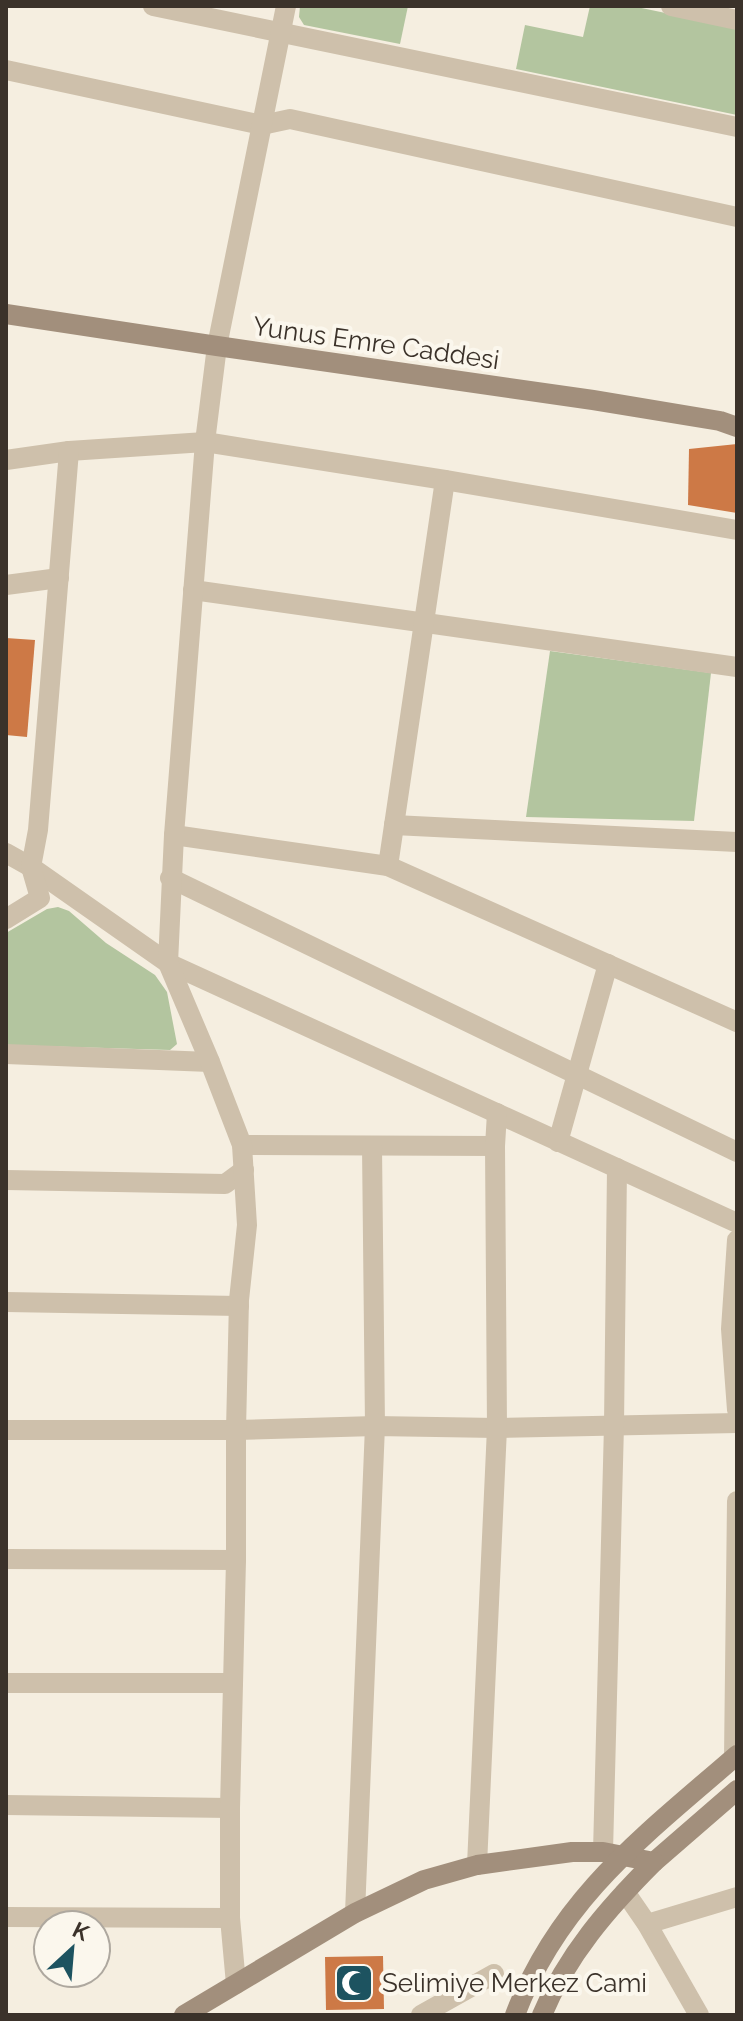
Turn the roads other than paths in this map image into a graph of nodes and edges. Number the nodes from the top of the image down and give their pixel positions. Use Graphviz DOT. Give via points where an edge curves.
graph roads {
  1 [pos="153,6"];
  2 [pos="286,6"];
  3 [pos="671,6"];
  4 [pos="737,20"];
  5 [pos="281,32"];
  6 [pos="6,70"];
  7 [pos="262,125"];
  8 [pos="737,127"];
  9 [pos="737,217"];
  10 [pos="6,314"];
  11 [pos="217,346"];
  12 [pos="737,427"];
  13 [pos="205,442"];
  14 [pos="69,451"];
  15 [pos="6,460"];
  16 [pos="445,480"];
  17 [pos="737,530"];
  18 [pos="59,578"];
  19 [pos="6,585"];
  20 [pos="193,590"];
  21 [pos="424,623"];
  22 [pos="737,667"];
  23 [pos="394,825"];
  24 [pos="174,835"];
  25 [pos="737,842"];
  26 [pos="6,853"];
  27 [pos="388,866"];
  28 [pos="31,867"];
  29 [pos="170,878"];
  30 [pos="6,919"];
  31 [pos="168,963"];
  32 [pos="608,964"];
  33 [pos="737,1022"];
  34 [pos="6,1054"];
  35 [pos="210,1062"];
  36 [pos="576,1074"];
  37 [pos="497,1113"];
  38 [pos="558,1142"];
  39 [pos="242,1145"];
  40 [pos="372,1146"];
  41 [pos="495,1146"];
  42 [pos="737,1152"];
  43 [pos="617,1168"];
  44 [pos="244,1170"];
  45 [pos="6,1180"];
  46 [pos="737,1223"];
  47 [pos="737,1240"];
  48 [pos="6,1302"];
  49 [pos="239,1306"];
  50 [pos="734,1329"];
  51 [pos="737,1410"];
  52 [pos="737,1423"];
  53 [pos="614,1425"];
  54 [pos="375,1426"];
  55 [pos="497,1428"];
  56 [pos="6,1430"];
  57 [pos="236,1430"];
  58 [pos="737,1501"];
  59 [pos="6,1559"];
  60 [pos="236,1560"];
  61 [pos="6,1683"];
  62 [pos="233,1683"];
  63 [pos="735,1757"];
  64 [pos="737,1790"];
  65 [pos="6,1805"];
  66 [pos="230,1808"];
  67 [pos="613,1854"];
  68 [pos="654,1862"];
  69 [pos="477,1865"];
  70 [pos="625,1892"];
  71 [pos="737,1897"];
  72 [pos="355,1913"];
  73 [pos="6,1917"];
  74 [pos="230,1918"];
  75 [pos="647,1924"];
  76 [pos="494,1974"];
  77 [pos="236,1984"];
  78 [pos="184,2015"];
  79 [pos="421,2015"];
  80 [pos="515,2015"];
  81 [pos="542,2015"];
  82 [pos="699,2015"];
  1 -- 5 [label="street"];
  2 -- 5 [label="street"];
  3 -- 4 [label="street"];
  5 -- 7 [label="street"];
  5 -- 8 [label="street"];
  6 -- 7 [label="street"];
  7 -- 9 [label="street" via="290,119"];
  7 -- 11 [label="street"];
  10 -- 11 [label="street, Yunus Emre Caddesi"];
  11 -- 12 [label="street, Yunus Emre Caddesi" via="593,400"];
  11 -- 13 [label="street"];
  13 -- 14 [label="street"];
  13 -- 16 [label="street"];
  13 -- 20 [label="street"];
  14 -- 15 [label="street"];
  14 -- 18 [label="street"];
  16 -- 17 [label="street"];
  16 -- 21 [label="street"];
  18 -- 19 [label="street"];
  18 -- 28 [label="street"];
  20 -- 21 [label="street"];
  20 -- 24 [label="street"];
  21 -- 22 [label="street"];
  21 -- 23 [label="street"];
  23 -- 25 [label="street"];
  23 -- 27 [label="street"];
  24 -- 27 [label="street"];
  24 -- 29 [label="street"];
  26 -- 28 [label="street"];
  27 -- 32 [label="street"];
  28 -- 30 [label="street" via="40,898"];
  28 -- 31 [label="street"];
  29 -- 31 [label="street"];
  29 -- 36 [label="street"];
  31 -- 35 [label="street"];
  31 -- 37 [label="street"];
  32 -- 33 [label="street"];
  32 -- 36 [label="street"];
  34 -- 35 [label="street"];
  35 -- 39 [label="street"];
  36 -- 38 [label="street"];
  36 -- 42 [label="street"];
  37 -- 38 [label="street"];
  37 -- 41 [label="street"];
  38 -- 43 [label="street"];
  39 -- 40 [label="street"];
  39 -- 44 [label="street"];
  40 -- 41 [label="street"];
  40 -- 54 [label="street"];
  41 -- 55 [label="street"];
  43 -- 46 [label="street"];
  43 -- 53 [label="street"];
  44 -- 45 [label="street" via="225,1184"];
  44 -- 49 [label="street" via="247,1225"];
  47 -- 50 [label="street"];
  48 -- 49 [label="street"];
  49 -- 57 [label="street"];
  50 -- 51 [label="street"];
  52 -- 53 [label="street"];
  53 -- 55 [label="street"];
  53 -- 67 [label="street"];
  54 -- 55 [label="street"];
  54 -- 57 [label="street"];
  54 -- 72 [label="street"];
  55 -- 69 [label="street"];
  56 -- 57 [label="street"];
  57 -- 60 [label="street"];
  58 -- 63 [label="street"];
  59 -- 60 [label="street"];
  60 -- 62 [label="street"];
  61 -- 62 [label="street"];
  62 -- 66 [label="street"];
  63 -- 67 [label="street"];
  64 -- 68 [label="street"];
  65 -- 66 [label="street"];
  66 -- 74 [label="street"];
  67 -- 68 [label="street"];
  67 -- 69 [label="street" via="572,1852"];
  67 -- 80 [label="street" via="553,1940"];
  68 -- 70 [label="street"];
  69 -- 72 [label="street" via="424,1880"];
  70 -- 75 [label="street"];
  70 -- 81 [label="street" via="572,1957"];
  71 -- 75 [label="street"];
  72 -- 77 [label="street"];
  73 -- 74 [label="street"];
  74 -- 77 [label="street"];
  75 -- 82 [label="street"];
  76 -- 79 [label="street"];
  77 -- 78 [label="street"];
}
